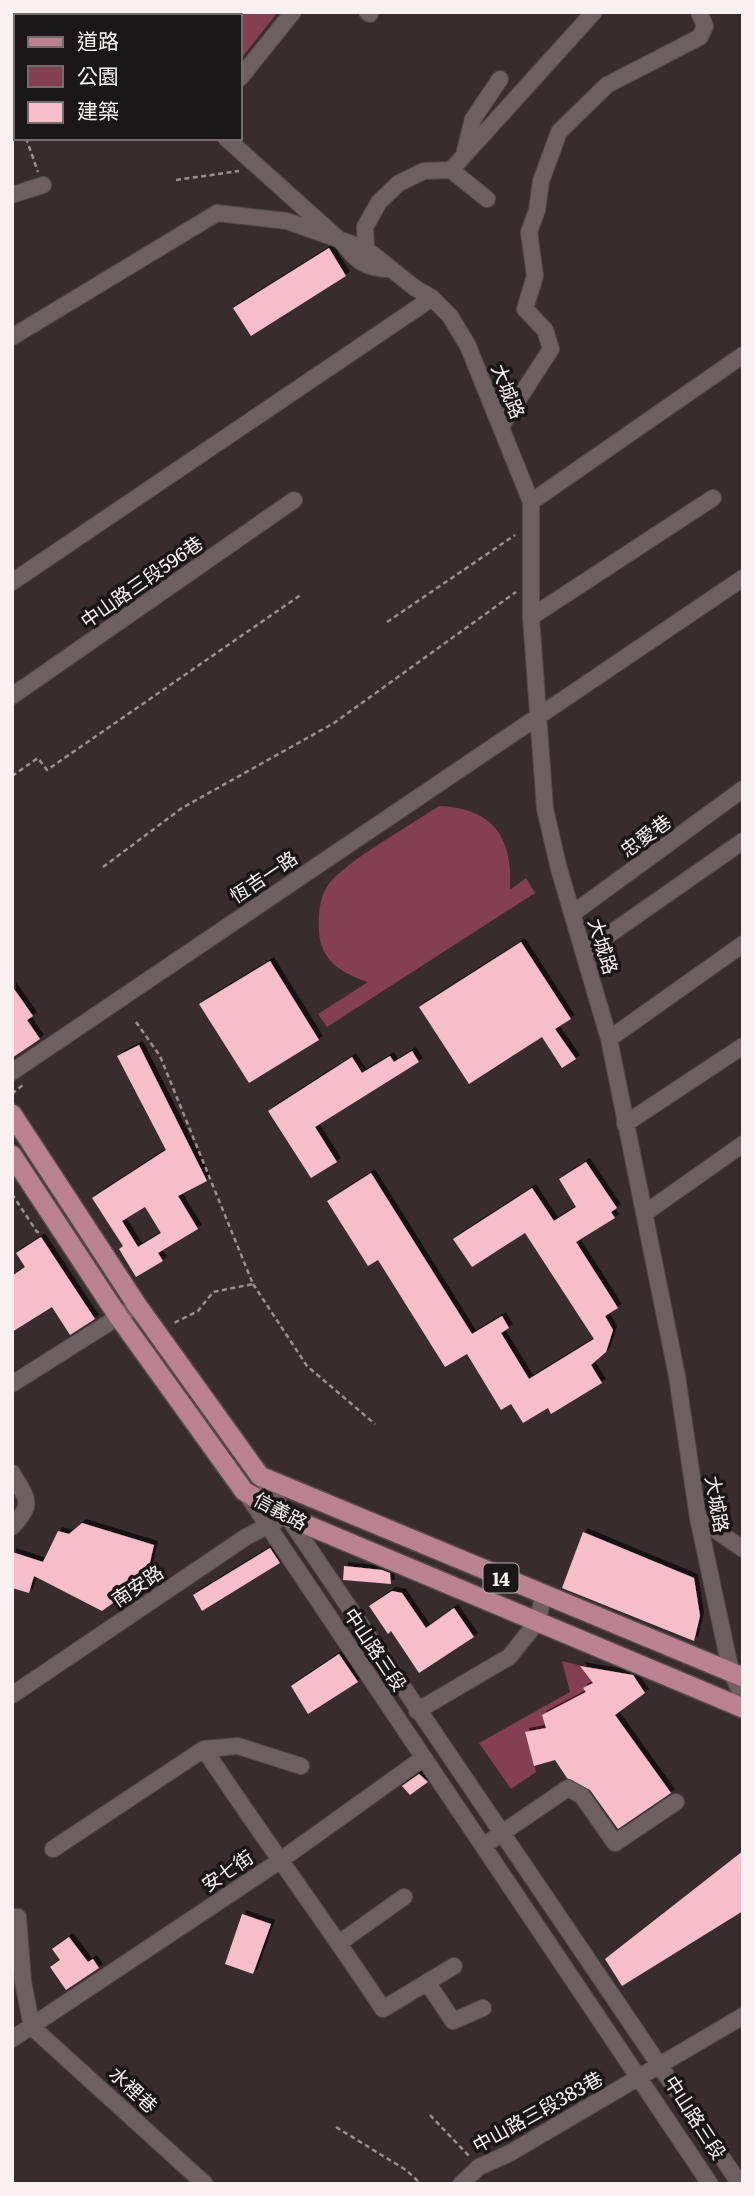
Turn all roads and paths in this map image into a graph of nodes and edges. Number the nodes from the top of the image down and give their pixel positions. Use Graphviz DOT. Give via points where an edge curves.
graph roads {
  1 [pos="293,12"];
  2 [pos="594,12"];
  3 [pos="699,12"];
  4 [pos="242,76"];
  5 [pos="500,79"];
  6 [pos="27,140"];
  7 [pos="228,140"];
  8 [pos="463,156"];
  9 [pos="254,165"];
  10 [pos="451,170"];
  11 [pos="176,180"];
  12 [pos="43,185"];
  13 [pos="12,195"];
  14 [pos="487,199"];
  15 [pos="344,244"];
  16 [pos="366,249"];
  17 [pos="390,269"];
  18 [pos="432,298"];
  19 [pos="12,337"];
  20 [pos="743,355"];
  21 [pos="501,426"];
  22 [pos="713,498"];
  23 [pos="294,500"];
  24 [pos="531,502"];
  25 [pos="531,523"];
  26 [pos="743,578"];
  27 [pos="533,580"];
  28 [pos="12,582"];
  29 [pos="302,594"];
  30 [pos="531,617"];
  31 [pos="387,622"];
  32 [pos="12,696"];
  33 [pos="538,715"];
  34 [pos="12,776"];
  35 [pos="743,789"];
  36 [pos="743,841"];
  37 [pos="103,867"];
  38 [pos="572,914"];
  39 [pos="743,944"];
  40 [pos="584,952"];
  41 [pos="136,1022"];
  42 [pos="609,1039"];
  43 [pos="743,1046"];
  44 [pos="12,1072"];
  45 [pos="12,1093"];
  46 [pos="12,1114"];
  47 [pos="625,1124"];
  48 [pos="743,1144"];
  49 [pos="12,1155"];
  50 [pos="645,1213"];
  51 [pos="253,1284"];
  52 [pos="137,1304"];
  53 [pos="118,1316"];
  54 [pos="157,1331"];
  55 [pos="12,1384"];
  56 [pos="375,1424"];
  57 [pos="12,1473"];
  58 [pos="260,1476"];
  59 [pos="244,1491"];
  60 [pos="288,1517"];
  61 [pos="698,1518"];
  62 [pos="266,1525"];
  63 [pos="12,1527"];
  64 [pos="743,1549"];
  65 [pos="543,1596"];
  66 [pos="538,1621"];
  67 [pos="737,1675"];
  68 [pos="12,1695"];
  69 [pos="743,1697"];
  70 [pos="743,1707"];
  71 [pos="417,1711"];
  72 [pos="204,1749"];
  73 [pos="422,1759"];
  74 [pos="301,1766"];
  75 [pos="676,1801"];
  76 [pos="503,1832"];
  77 [pos="483,1846"];
  78 [pos="53,1849"];
  79 [pos="278,1862"];
  80 [pos="404,1897"];
  81 [pos="12,1917"];
  82 [pos="339,1943"];
  83 [pos="454,1966"];
  84 [pos="427,1982"];
  85 [pos="482,2008"];
  86 [pos="743,2016"];
  87 [pos="32,2027"];
  88 [pos="12,2039"];
  89 [pos="660,2063"];
  90 [pos="637,2078"];
  91 [pos="430,2115"];
  92 [pos="336,2127"];
  93 [pos="479,2166"];
  94 [pos="205,2184"];
  95 [pos="421,2184"];
  96 [pos="461,2184"];
  97 [pos="710,2184"];
  98 [pos="740,2184"];
  1 -- 4 [label="street"];
  2 -- 8 [label="street"];
  3 -- 21 [label="street" via="705,26 700,37 607,85 559,132 529,232 535,276 525,309 545,330 551,349"];
  5 -- 8 [label="street" via="473,119"];
  6 -- 12 [label="path"];
  7 -- 9 [label="street"];
  8 -- 10 [label="street"];
  9 -- 11 [label="path" via="228,175"];
  9 -- 15 [label="street"];
  10 -- 14 [label="street"];
  10 -- 16 [label="street" via="424,171 399,183 379,202 365,227"];
  12 -- 13 [label="street"];
  15 -- 16 [label="street, 大城路"];
  15 -- 17 [label="street, 大城路" via="353,258 373,269"];
  15 -- 19 [label="street, 大城路" via="287,221 217,213"];
  16 -- 17 [label="street, 大城路"];
  17 -- 18 [label="street, 大城路"];
  18 -- 21 [label="street, 大城路" via="450,316 468,346"];
  18 -- 28 [label="street"];
  20 -- 24 [label="street"];
  21 -- 24 [label="street, 大城路"];
  22 -- 30 [label="street"];
  23 -- 32 [label="street, 中山路三段596巷"];
  24 -- 25 [label="street, 大城路"];
  25 -- 27 [label="street, 大城路"];
  25 -- 31 [label="path"];
  26 -- 33 [label="street, 恆吉一路"];
  27 -- 30 [label="street, 大城路"];
  27 -- 37 [label="path" via="334,723 182,808"];
  29 -- 34 [label="path" via="47,770 38,758"];
  30 -- 33 [label="street, 大城路"];
  33 -- 38 [label="street, 大城路" via="545,809"];
  33 -- 44 [label="street, 恆吉一路"];
  35 -- 38 [label="street, 忠愛巷"];
  36 -- 40 [label="street"];
  38 -- 40 [label="street, 大城路"];
  39 -- 42 [label="street"];
  40 -- 42 [label="street, 大城路"];
  41 -- 51 [label="path" via="160,1056"];
  42 -- 47 [label="street, 大城路"];
  43 -- 47 [label="street"];
  45 -- 45 [label="path" via="24,1084 17,1091"];
  46 -- 52 [label="main road, 中山路三段"];
  47 -- 50 [label="street, 大城路"];
  48 -- 50 [label="street"];
  49 -- 53 [label="main road, 中山路三段 / 14"];
  50 -- 61 [label="street, 大城路" via="677,1376"];
  51 -- 54 [label="path" via="214,1292 198,1311"];
  51 -- 56 [label="path" via="307,1366"];
  52 -- 53 [label="street"];
  52 -- 54 [label="main road, 中山路三段"];
  53 -- 55 [label="street"];
  53 -- 59 [label="main road, 中山路三段 / 14"];
  54 -- 58 [label="main road, 中山路三段"];
  57 -- 63 [label="street" via="28,1500 27,1512"];
  58 -- 59 [label="main road, 信義路"];
  58 -- 60 [label="street, 中山路三段"];
  58 -- 65 [label="main road, 信義路 / 14"];
  59 -- 60 [label="main road, 信義路 / 14"];
  59 -- 62 [label="street, 中山路三段"];
  60 -- 62 [label="street, 南安路"];
  60 -- 66 [label="main road, 信義路 / 14"];
  60 -- 71 [label="street, 中山路三段"];
  61 -- 64 [label="street"];
  61 -- 67 [label="street, 大城路"];
  62 -- 68 [label="street, 南安路"];
  62 -- 73 [label="street, 中山路三段"];
  65 -- 66 [label="street"];
  65 -- 67 [label="main road, 信義路 / 14"];
  66 -- 70 [label="main road, 信義路 / 14"];
  66 -- 71 [label="street" via="509,1657"];
  67 -- 69 [label="street, 大城路"];
  71 -- 73 [label="street"];
  71 -- 76 [label="street, 中山路三段"];
  72 -- 74 [label="street" via="238,1746"];
  72 -- 78 [label="street"];
  72 -- 79 [label="street"];
  73 -- 77 [label="street, 中山路三段"];
  73 -- 79 [label="street, 安七街"];
  75 -- 76 [label="street" via="615,1843 582,1796 568,1788"];
  76 -- 77 [label="street"];
  76 -- 89 [label="street, 中山路三段"];
  77 -- 90 [label="street, 中山路三段"];
  79 -- 82 [label="street"];
  79 -- 87 [label="street, 安七街"];
  80 -- 82 [label="street"];
  81 -- 87 [label="street" via="18,1917"];
  82 -- 84 [label="street" via="383,2009"];
  83 -- 84 [label="street"];
  84 -- 85 [label="street" via="453,2021"];
  86 -- 89 [label="street, 中山路三段383巷"];
  87 -- 88 [label="street, 安七街"];
  87 -- 94 [label="street, 水裡巷"];
  89 -- 90 [label="street, 中山路三段383巷"];
  89 -- 98 [label="street, 中山路三段"];
  90 -- 93 [label="street, 中山路三段383巷" via="510,2153"];
  90 -- 97 [label="street, 中山路三段"];
  91 -- 93 [label="path"];
  92 -- 95 [label="path"];
  93 -- 96 [label="street, 中山路三段383巷"];
}
